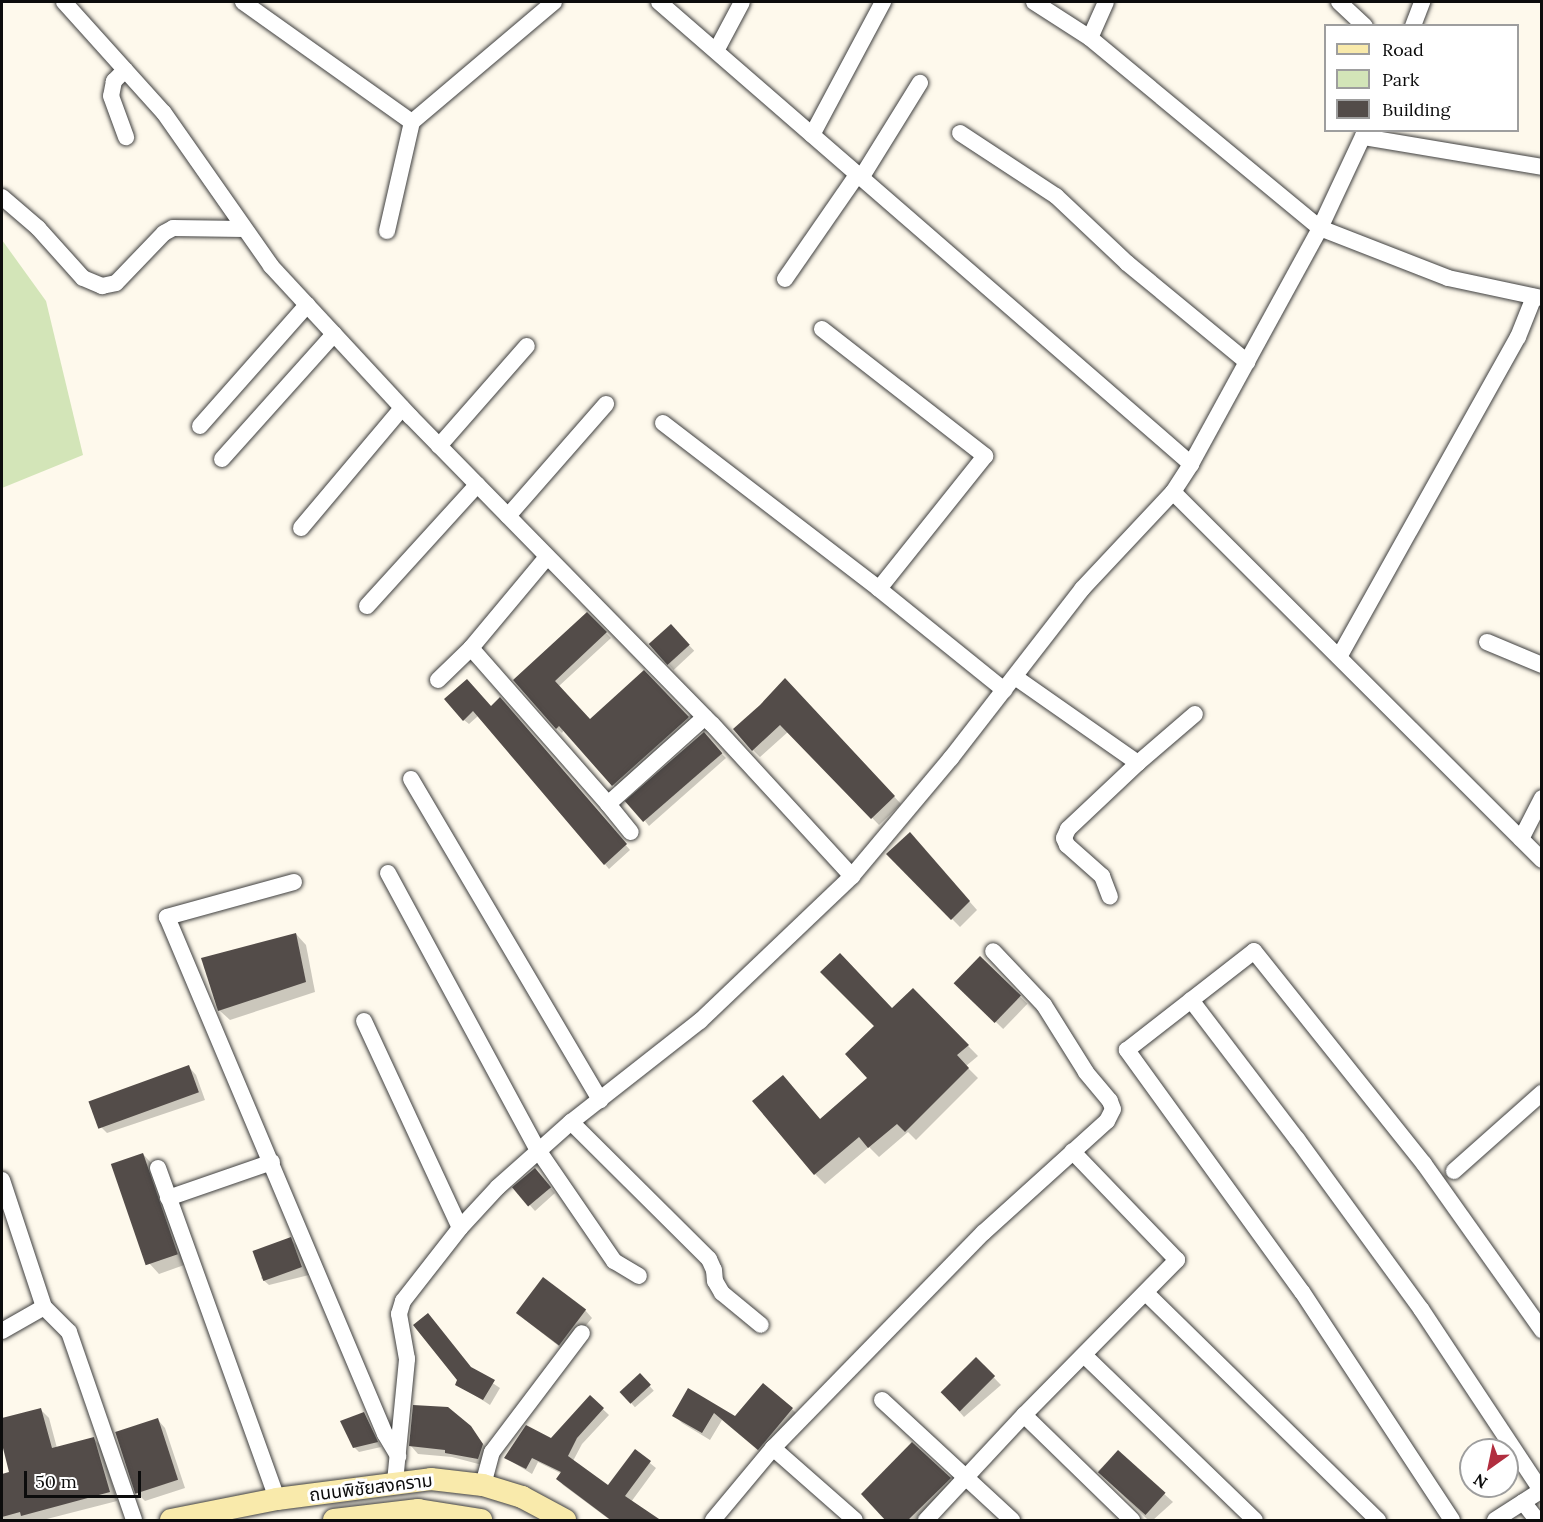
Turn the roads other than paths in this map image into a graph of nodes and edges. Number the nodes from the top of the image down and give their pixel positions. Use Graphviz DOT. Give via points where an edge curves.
graph roads {
  1 [pos="243,2"];
  2 [pos="554,2"];
  3 [pos="659,2"];
  4 [pos="742,2"];
  5 [pos="884,2"];
  6 [pos="1034,2"];
  7 [pos="1106,2"];
  8 [pos="1339,2"];
  9 [pos="1422,2"];
  10 [pos="69,3"];
  11 [pos="1363,24"];
  12 [pos="1414,24"];
  13 [pos="1090,38"];
  14 [pos="716,51"];
  15 [pos="125,70"];
  16 [pos="920,83"];
  17 [pos="412,122"];
  18 [pos="960,133"];
  19 [pos="1364,134"];
  20 [pos="812,135"];
  21 [pos="126,136"];
  22 [pos="1542,167"];
  23 [pos="859,177"];
  24 [pos="2,199"];
  25 [pos="1320,228"];
  26 [pos="244,229"];
  27 [pos="387,231"];
  28 [pos="785,279"];
  29 [pos="1538,298"];
  30 [pos="307,305"];
  31 [pos="822,329"];
  32 [pos="334,334"];
  33 [pos="527,346"];
  34 [pos="1247,362"];
  35 [pos="606,404"];
  36 [pos="402,408"];
  37 [pos="663,423"];
  38 [pos="200,426"];
  39 [pos="439,446"];
  40 [pos="222,459"];
  41 [pos="1191,464"];
  42 [pos="477,485"];
  43 [pos="1173,492"];
  44 [pos="508,516"];
  45 [pos="301,528"];
  46 [pos="548,556"];
  47 [pos="879,589"];
  48 [pos="367,606"];
  49 [pos="1487,642"];
  50 [pos="471,648"];
  51 [pos="1339,657"];
  52 [pos="1542,665"];
  53 [pos="1015,677"];
  54 [pos="438,680"];
  55 [pos="1004,690"];
  56 [pos="1195,714"];
  57 [pos="705,717"];
  58 [pos="1138,763"];
  59 [pos="411,779"];
  60 [pos="1542,798"];
  61 [pos="608,804"];
  62 [pos="631,832"];
  63 [pos="1521,839"];
  64 [pos="1542,860"];
  65 [pos="388,873"];
  66 [pos="852,876"];
  67 [pos="294,882"];
  68 [pos="1110,897"];
  69 [pos="993,951"];
  70 [pos="1191,1000"];
  71 [pos="364,1021"];
  72 [pos="1542,1093"];
  73 [pos="600,1100"];
  74 [pos="571,1122"];
  75 [pos="538,1150"];
  76 [pos="1072,1151"];
  77 [pos="272,1161"];
  78 [pos="158,1168"];
  79 [pos="1455,1171"];
  80 [pos="2,1180"];
  81 [pos="168,1198"];
  82 [pos="460,1228"];
  83 [pos="639,1276"];
  84 [pos="1146,1293"];
  85 [pos="44,1307"];
  86 [pos="761,1325"];
  87 [pos="1542,1329"];
  88 [pos="2,1331"];
  89 [pos="582,1333"];
  90 [pos="1085,1356"];
  91 [pos="882,1400"];
  92 [pos="1024,1415"];
  93 [pos="773,1448"];
  94 [pos="398,1456"];
  95 [pos="968,1477"];
  96 [pos="394,1482"];
  97 [pos="483,1485"];
  98 [pos="1541,1490"];
  99 [pos="277,1499"];
  100 [pos="1523,1502"];
  101 [pos="930,1519"];
  102 [pos="134,1521"];
  103 [pos="171,1521"];
  104 [pos="334,1521"];
  105 [pos="481,1521"];
  106 [pos="565,1521"];
  107 [pos="713,1521"];
  108 [pos="855,1521"];
  109 [pos="1012,1521"];
  110 [pos="1132,1521"];
  111 [pos="1255,1521"];
  112 [pos="1378,1521"];
  113 [pos="1452,1521"];
  114 [pos="1495,1521"];
  115 [pos="1537,1521"];
  1 -- 17 [label="street"];
  2 -- 17 [label="street"];
  3 -- 14 [label="street"];
  4 -- 14 [label="street"];
  5 -- 20 [label="street"];
  6 -- 13 [label="street"];
  7 -- 13 [label="street"];
  8 -- 11 [label="street"];
  9 -- 12 [label="street"];
  10 -- 15 [label="street"];
  13 -- 25 [label="street"];
  14 -- 20 [label="street"];
  15 -- 21 [label="street" via="114,81 111,96"];
  15 -- 26 [label="street" via="164,113"];
  16 -- 23 [label="street"];
  17 -- 27 [label="street"];
  18 -- 34 [label="street" via="1056,196 1127,263"];
  19 -- 22 [label="street"];
  19 -- 25 [label="street"];
  20 -- 23 [label="street"];
  23 -- 28 [label="street"];
  23 -- 41 [label="street"];
  24 -- 26 [label="street" via="38,228 83,278 102,286 116,283 173,228"];
  25 -- 29 [label="street" via="1448,278"];
  25 -- 34 [label="street"];
  26 -- 30 [label="street"];
  29 -- 51 [label="street"];
  30 -- 32 [label="street"];
  30 -- 38 [label="street"];
  31 -- 47 [label="street" via="985,456"];
  32 -- 36 [label="street"];
  32 -- 40 [label="street"];
  33 -- 39 [label="street"];
  34 -- 41 [label="street"];
  35 -- 44 [label="street"];
  36 -- 39 [label="street"];
  36 -- 45 [label="street"];
  37 -- 47 [label="street"];
  39 -- 42 [label="street"];
  41 -- 43 [label="street"];
  42 -- 44 [label="street"];
  42 -- 48 [label="street"];
  43 -- 51 [label="street"];
  43 -- 53 [label="street" via="1082,589"];
  44 -- 46 [label="street"];
  46 -- 50 [label="street"];
  46 -- 57 [label="street"];
  47 -- 55 [label="street"];
  49 -- 52 [label="street"];
  50 -- 54 [label="street"];
  50 -- 61 [label="street"];
  51 -- 63 [label="street"];
  53 -- 55 [label="street"];
  53 -- 58 [label="street"];
  55 -- 66 [label="street"];
  56 -- 58 [label="street"];
  57 -- 61 [label="street"];
  57 -- 66 [label="street"];
  58 -- 68 [label="street" via="1068,829 1064,838 1102,876"];
  59 -- 73 [label="street"];
  60 -- 63 [label="street"];
  61 -- 62 [label="street"];
  63 -- 64 [label="street"];
  65 -- 75 [label="street"];
  66 -- 73 [label="street" via="700,1021"];
  67 -- 77 [label="street" via="167,917"];
  69 -- 76 [label="street" via="1044,1005 1086,1072 1110,1101 1113,1109 1107,1121"];
  70 -- 87 [label="street" via="1254,951 1424,1164"];
  70 -- 98 [label="street" via="1421,1309"];
  70 -- 113 [label="street" via="1127,1050 1302,1292"];
  71 -- 82 [label="street"];
  72 -- 79 [label="street"];
  73 -- 74 [label="street"];
  74 -- 75 [label="street"];
  74 -- 86 [label="street" via="709,1259 722,1293"];
  75 -- 82 [label="street"];
  75 -- 83 [label="street" via="614,1261"];
  76 -- 84 [label="street" via="1177,1260"];
  76 -- 93 [label="street" via="983,1233"];
  77 -- 81 [label="street"];
  77 -- 94 [label="street" via="385,1434"];
  78 -- 81 [label="street"];
  80 -- 85 [label="street"];
  81 -- 99 [label="street"];
  82 -- 94 [label="street" via="399,1308 407,1359"];
  84 -- 90 [label="street"];
  84 -- 112 [label="street"];
  85 -- 88 [label="street"];
  85 -- 102 [label="street" via="69,1332"];
  89 -- 97 [label="street" via="492,1452"];
  90 -- 92 [label="street"];
  90 -- 111 [label="street"];
  91 -- 95 [label="street"];
  92 -- 95 [label="street"];
  92 -- 110 [label="street"];
  93 -- 107 [label="street"];
  93 -- 108 [label="street"];
  94 -- 96 [label="street"];
  95 -- 101 [label="street"];
  95 -- 109 [label="street"];
  96 -- 97 [label="main road, ถนนพิชัยสงคราม" via="431,1479"];
  96 -- 99 [label="main road, ถนนพิชัยสงคราม"];
  97 -- 106 [label="main road, ถนนพิชัยสงคราม" via="522,1497"];
  98 -- 100 [label="street"];
  99 -- 103 [label="main road, ถนนพิชัยสงคราม"];
  100 -- 114 [label="street"];
  100 -- 115 [label="street"];
  104 -- 105 [label="main road, ถนนพิชัยสงคราม" via="418,1510"];
}
